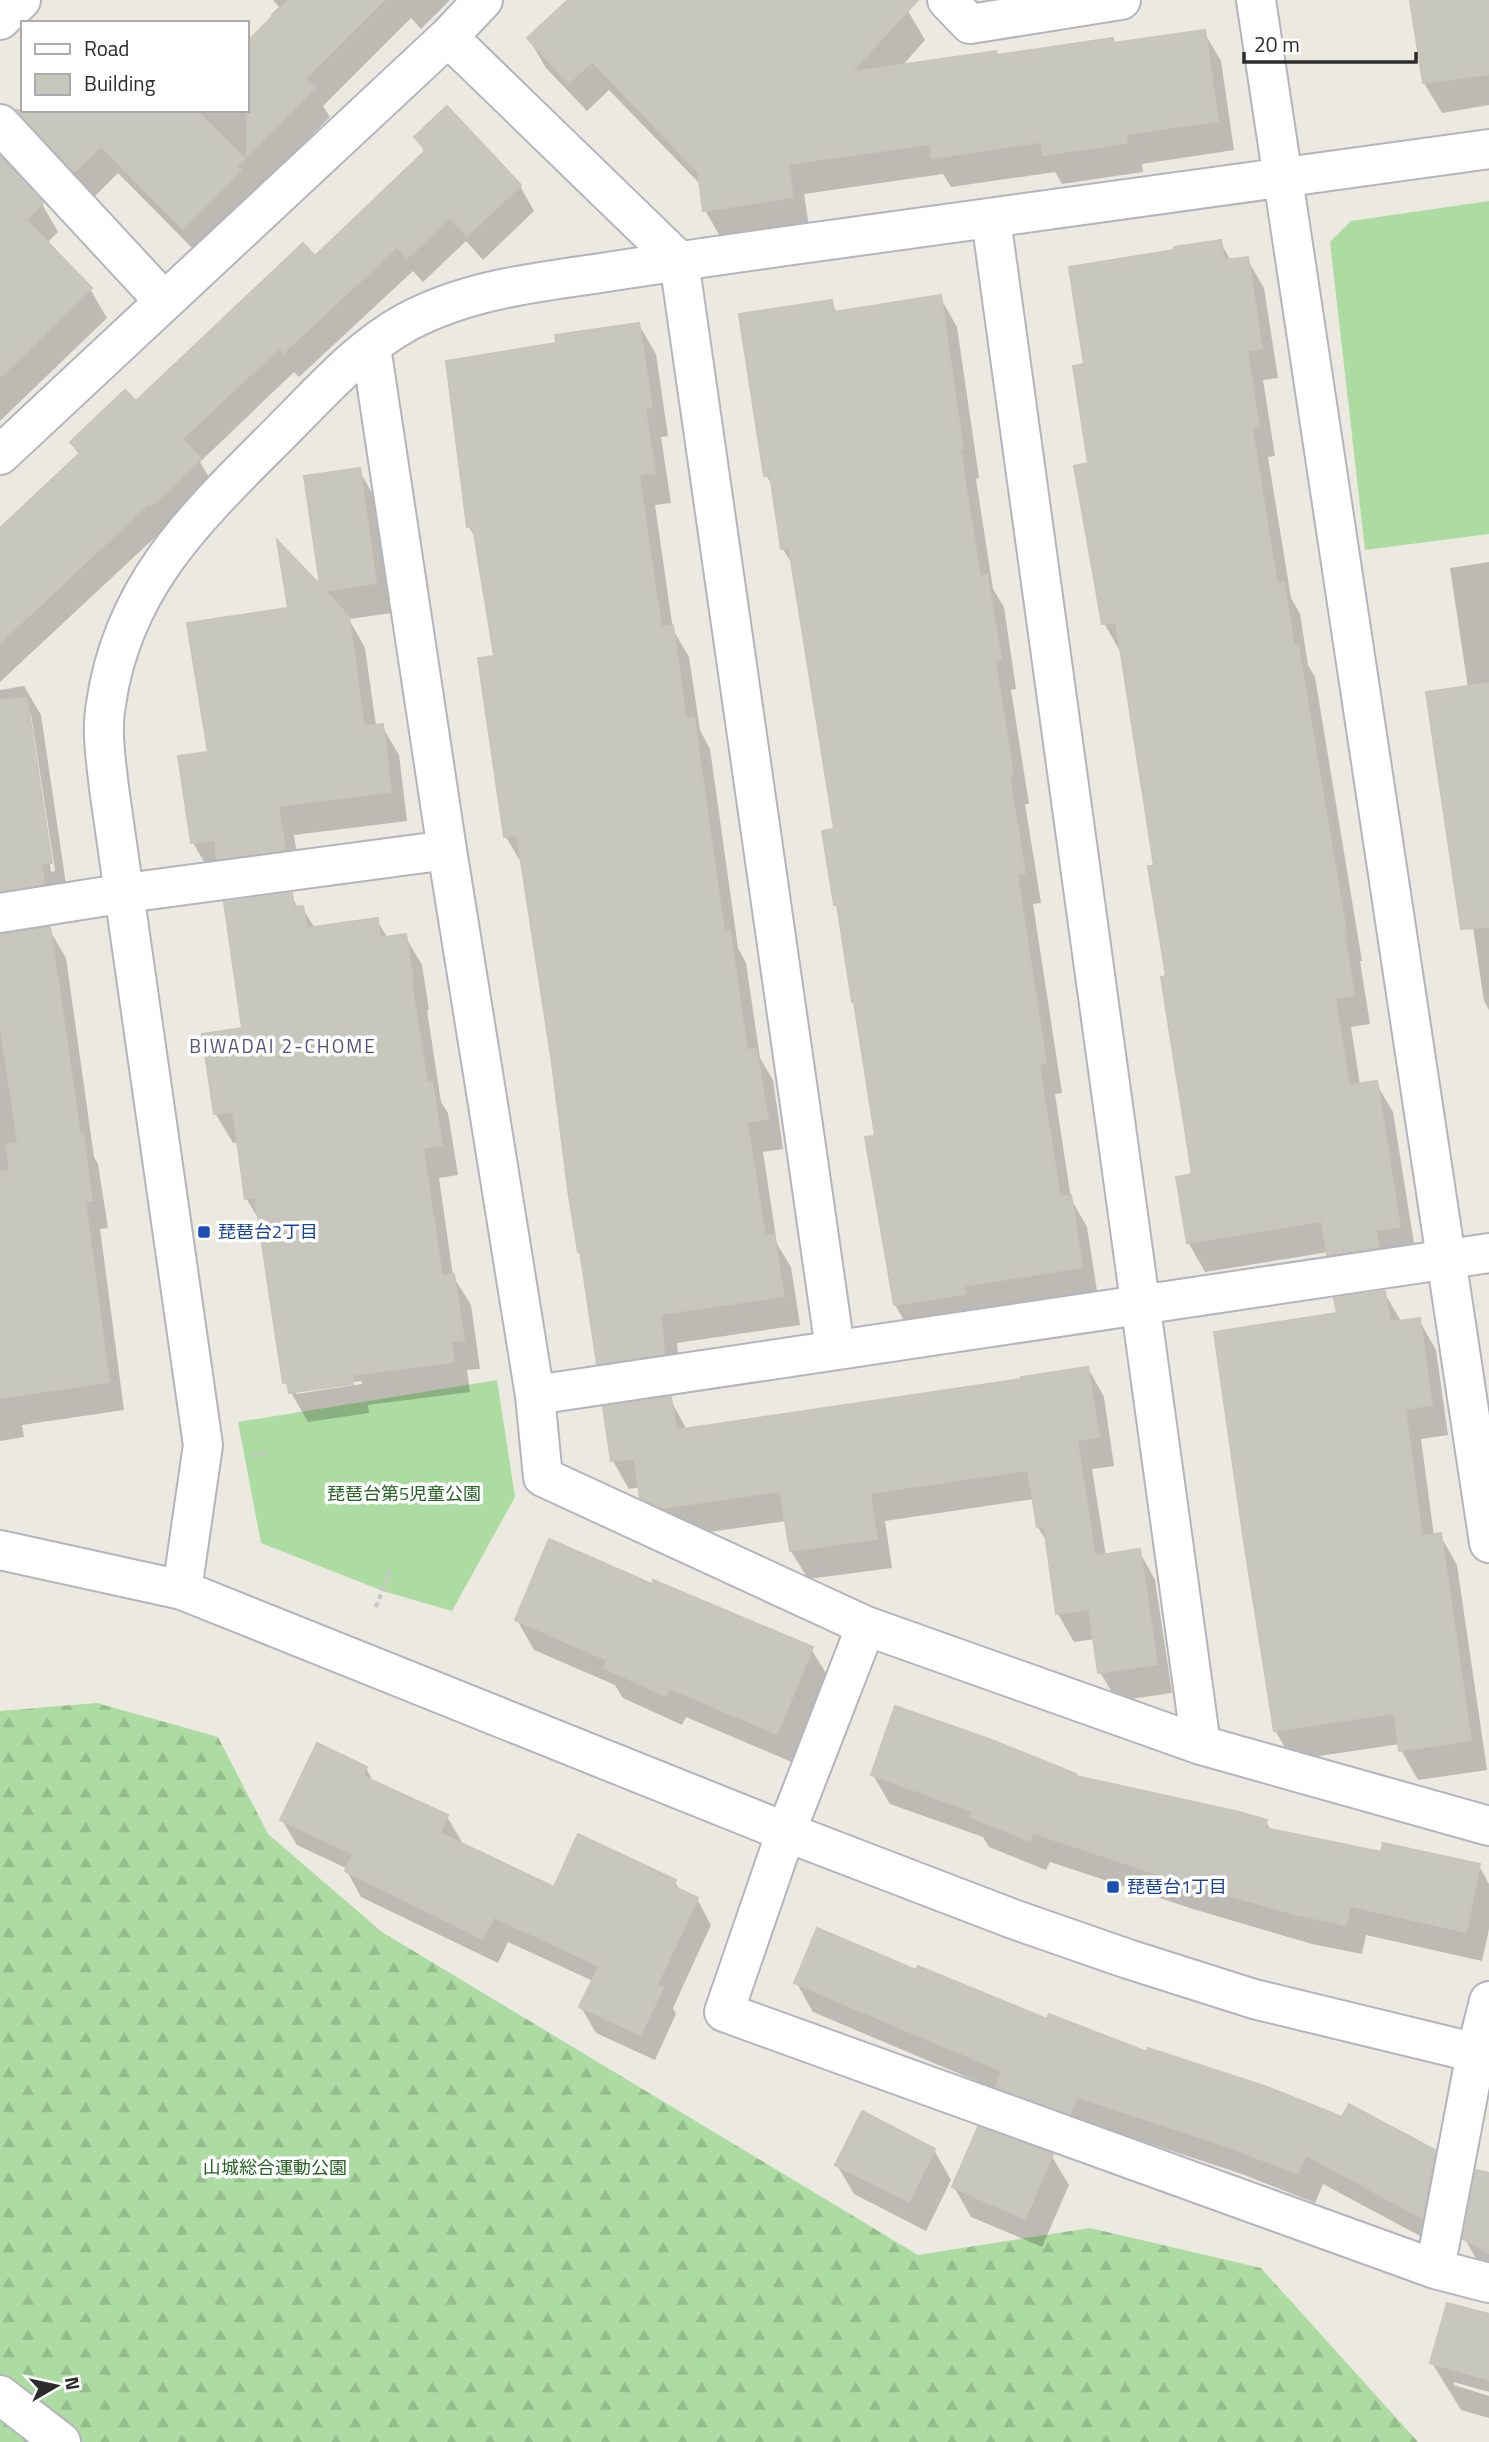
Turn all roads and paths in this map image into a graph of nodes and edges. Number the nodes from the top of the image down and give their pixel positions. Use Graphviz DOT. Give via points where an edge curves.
graph roads {
  1 [pos="21,0"];
  2 [pos="484,0"];
  3 [pos="947,0"];
  4 [pos="1121,0"];
  5 [pos="1256,0"];
  6 [pos="0,20"];
  7 [pos="447,37"];
  8 [pos="0,124"];
  9 [pos="1489,149"];
  10 [pos="1284,178"];
  11 [pos="991,219"];
  12 [pos="679,261"];
  13 [pos="164,301"];
  14 [pos="371,347"];
  15 [pos="0,455"];
  16 [pos="447,849"];
  17 [pos="126,893"];
  18 [pos="0,914"];
  19 [pos="1489,1253"];
  20 [pos="1448,1259"];
  21 [pos="1140,1304"];
  22 [pos="835,1349"];
  23 [pos="535,1395"];
  24 [pos="1489,1543"];
  25 [pos="0,1550"];
  26 [pos="391,1569"];
  27 [pos="182,1590"];
  28 [pos="376,1607"];
  29 [pos="866,1626"];
  30 [pos="1201,1745"];
  31 [pos="1489,1826"];
  32 [pos="786,1832"];
  33 [pos="1489,2001"];
  34 [pos="1483,2055"];
  35 [pos="1435,2269"];
  36 [pos="1489,2283"];
  37 [pos="0,2395"];
  38 [pos="61,2442"];
  1 -- 6 [label="street"];
  2 -- 7 [label="street"];
  3 -- 4 [label="street" via="970,24"];
  5 -- 10 [label="street"];
  7 -- 12 [label="street"];
  7 -- 13 [label="street"];
  8 -- 13 [label="street"];
  9 -- 10 [label="street"];
  10 -- 11 [label="street"];
  10 -- 20 [label="street"];
  11 -- 12 [label="street"];
  11 -- 21 [label="street"];
  12 -- 14 [label="street" via="510,286 473,296 406,323"];
  12 -- 22 [label="street"];
  13 -- 15 [label="street"];
  14 -- 16 [label="street"];
  14 -- 17 [label="street" via="217,496 156,570 137,601 123,634 105,706 109,788"];
  16 -- 17 [label="street"];
  16 -- 23 [label="street"];
  17 -- 18 [label="street"];
  17 -- 27 [label="street" via="202,1445"];
  19 -- 20 [label="street"];
  20 -- 21 [label="street"];
  20 -- 24 [label="street"];
  21 -- 22 [label="street"];
  21 -- 30 [label="street"];
  22 -- 23 [label="street"];
  23 -- 29 [label="street" via="543,1477"];
  25 -- 27 [label="street"];
  26 -- 28 [label="path"];
  27 -- 32 [label="street"];
  29 -- 30 [label="street"];
  29 -- 32 [label="street"];
  30 -- 31 [label="street"];
  32 -- 34 [label="street" via="1128,1959 1254,1999"];
  32 -- 35 [label="street" via="724,2012"];
  33 -- 34 [label="street"];
  34 -- 35 [label="street"];
  35 -- 36 [label="street"];
  37 -- 38 [label="street"];
}
